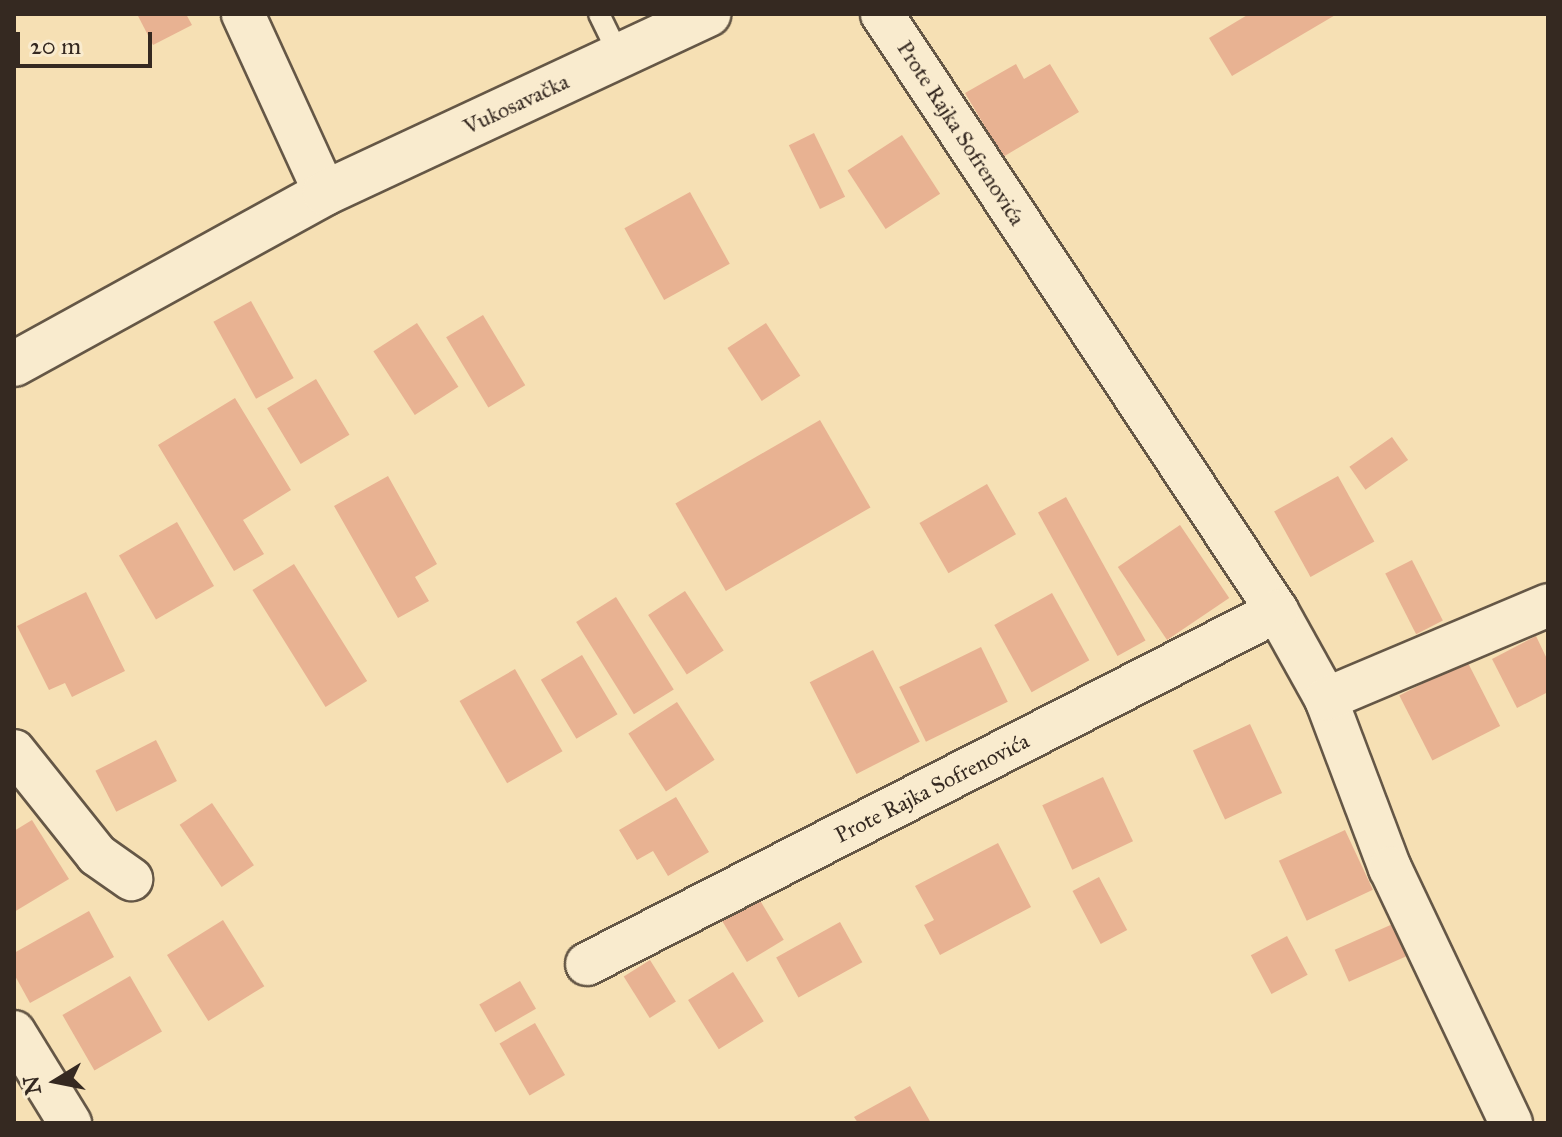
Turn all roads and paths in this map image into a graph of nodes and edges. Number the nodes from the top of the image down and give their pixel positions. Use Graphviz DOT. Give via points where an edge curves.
graph roads {
  1 [pos="243,14"];
  2 [pos="599,14"];
  3 [pos="708,14"];
  4 [pos="882,14"];
  5 [pos="619,55"];
  6 [pos="325,193"];
  7 [pos="14,364"];
  8 [pos="1548,605"];
  9 [pos="1277,611"];
  10 [pos="1326,699"];
  11 [pos="14,751"];
  12 [pos="131,879"];
  13 [pos="587,964"];
  14 [pos="14,1032"];
  15 [pos="70,1123"];
  16 [pos="1511,1123"];
  1 -- 6 [label="street"];
  2 -- 5 [label="lane"];
  3 -- 5 [label="main road, Vukosavačka"];
  4 -- 9 [label="street, Prote Rajka Sofrenovića"];
  5 -- 6 [label="main road, Vukosavačka"];
  6 -- 7 [label="main road, Vukosavačka"];
  8 -- 10 [label="street"];
  9 -- 10 [label="street, Prote Rajka Sofrenovića"];
  9 -- 13 [label="street, Prote Rajka Sofrenovića"];
  10 -- 16 [label="street, Prote Rajka Sofrenovića" via="1390,868"];
  11 -- 12 [label="street" via="97,855"];
  14 -- 15 [label="street"];
}
